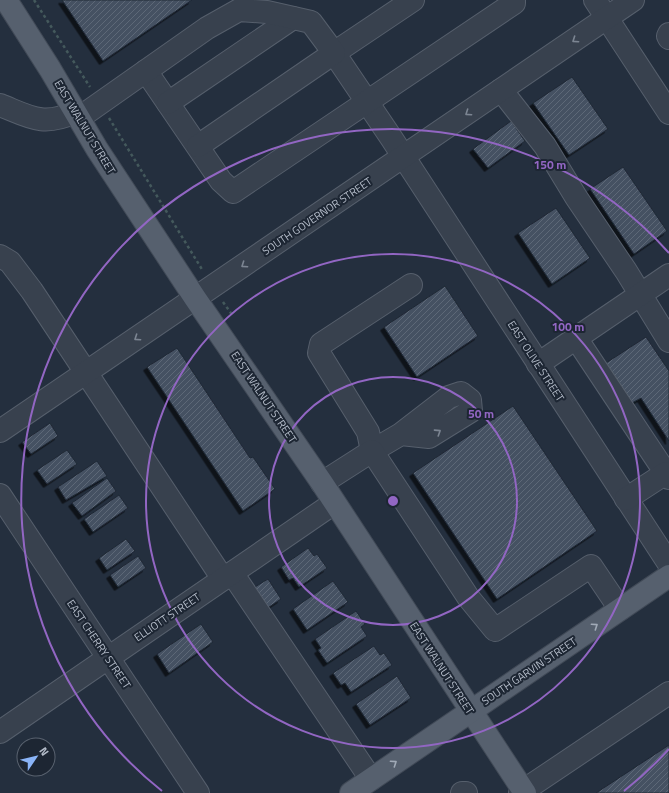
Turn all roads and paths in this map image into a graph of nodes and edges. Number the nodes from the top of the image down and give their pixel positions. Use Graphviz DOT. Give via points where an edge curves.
graph roads {
  1 [pos="6,0"];
  2 [pos="413,0"];
  3 [pos="514,0"];
  4 [pos="633,0"];
  5 [pos="601,9"];
  6 [pos="293,18"];
  7 [pos="669,34"];
  8 [pos="669,38"];
  9 [pos="334,53"];
  10 [pos="146,71"];
  11 [pos="501,90"];
  12 [pos="367,101"];
  13 [pos="168,103"];
  14 [pos="0,105"];
  15 [pos="669,113"];
  16 [pos="77,115"];
  17 [pos="198,146"];
  18 [pos="404,157"];
  19 [pos="0,256"];
  20 [pos="669,275"];
  21 [pos="411,285"];
  22 [pos="640,296"];
  23 [pos="195,298"];
  24 [pos="576,338"];
  25 [pos="669,341"];
  26 [pos="538,364"];
  27 [pos="86,372"];
  28 [pos="0,431"];
  29 [pos="400,434"];
  30 [pos="372,451"];
  31 [pos="667,476"];
  32 [pos="322,483"];
  33 [pos="0,495"];
  34 [pos="626,499"];
  35 [pos="334,503"];
  36 [pos="669,564"];
  37 [pos="228,576"];
  38 [pos="669,576"];
  39 [pos="620,609"];
  40 [pos="108,657"];
  41 [pos="669,693"];
  42 [pos="470,711"];
  43 [pos="2,727"];
  44 [pos="370,780"];
  45 [pos="522,792"];
  46 [pos="198,793"];
  47 [pos="351,793"];
  48 [pos="462,793"];
  49 [pos="466,793"];
  1 -- 16 [label="main road, EAST WALNUT STREET"];
  2 -- 9 [label="street"];
  3 -- 12 [label="street"];
  4 -- 5 [label="street, SOUTH GOVERNOR STREET"];
  5 -- 11 [label="street, SOUTH GOVERNOR STREET, one-way"];
  5 -- 15 [label="street"];
  6 -- 9 [label="street, EAST OLIVE STREET" via="311,22"];
  6 -- 10 [label="street, EAST OLIVE STREET" via="267,12 239,10 207,28"];
  6 -- 13 [label="street"];
  7 -- 8 [label="street"];
  9 -- 12 [label="street, EAST OLIVE STREET"];
  9 -- 17 [label="street"];
  10 -- 13 [label="street"];
  10 -- 16 [label="street, EAST OLIVE STREET"];
  11 -- 18 [label="street, SOUTH GOVERNOR STREET, one-way"];
  11 -- 22 [label="street" via="545,146"];
  12 -- 17 [label="street" via="233,192 221,181"];
  12 -- 18 [label="street, EAST OLIVE STREET"];
  13 -- 17 [label="street"];
  14 -- 16 [label="street, EAST OLIVE STREET" via="33,118 49,121"];
  16 -- 23 [label="main road, EAST WALNUT STREET"];
  18 -- 23 [label="street, SOUTH GOVERNOR STREET, one-way"];
  18 -- 26 [label="street, EAST OLIVE STREET"];
  19 -- 27 [label="street" via="10,262 32,291"];
  20 -- 22 [label="street"];
  21 -- 30 [label="street" via="321,344 319,353 368,432"];
  22 -- 24 [label="street"];
  22 -- 25 [label="street"];
  23 -- 27 [label="street, SOUTH GOVERNOR STREET, one-way"];
  23 -- 32 [label="main road, EAST WALNUT STREET"];
  24 -- 26 [label="street"];
  24 -- 31 [label="street"];
  26 -- 34 [label="street, EAST OLIVE STREET"];
  27 -- 28 [label="street, SOUTH GOVERNOR STREET"];
  27 -- 37 [label="street"];
  29 -- 30 [label="street"];
  30 -- 32 [label="street"];
  30 -- 39 [label="street" via="468,597 495,630 591,566"];
  31 -- 34 [label="street"];
  32 -- 35 [label="main road, EAST WALNUT STREET"];
  33 -- 40 [label="street, EAST CHERRY STREET"];
  34 -- 36 [label="street, EAST OLIVE STREET"];
  35 -- 37 [label="street, ELLIOTT STREET"];
  35 -- 42 [label="main road, EAST WALNUT STREET"];
  37 -- 40 [label="street, ELLIOTT STREET"];
  37 -- 44 [label="street"];
  38 -- 39 [label="main road, SOUTH GARVIN STREET"];
  42 -- 39 [label="main road, SOUTH GARVIN STREET, one-way"];
  40 -- 43 [label="street, ELLIOTT STREET"];
  40 -- 46 [label="street, EAST CHERRY STREET"];
  41 -- 45 [label="street"];
  44 -- 42 [label="main road, SOUTH GARVIN STREET, one-way"];
  42 -- 45 [label="main road, EAST WALNUT STREET"];
  44 -- 47 [label="main road, SOUTH GARVIN STREET"];
  48 -- 49 [label="street"];
}
